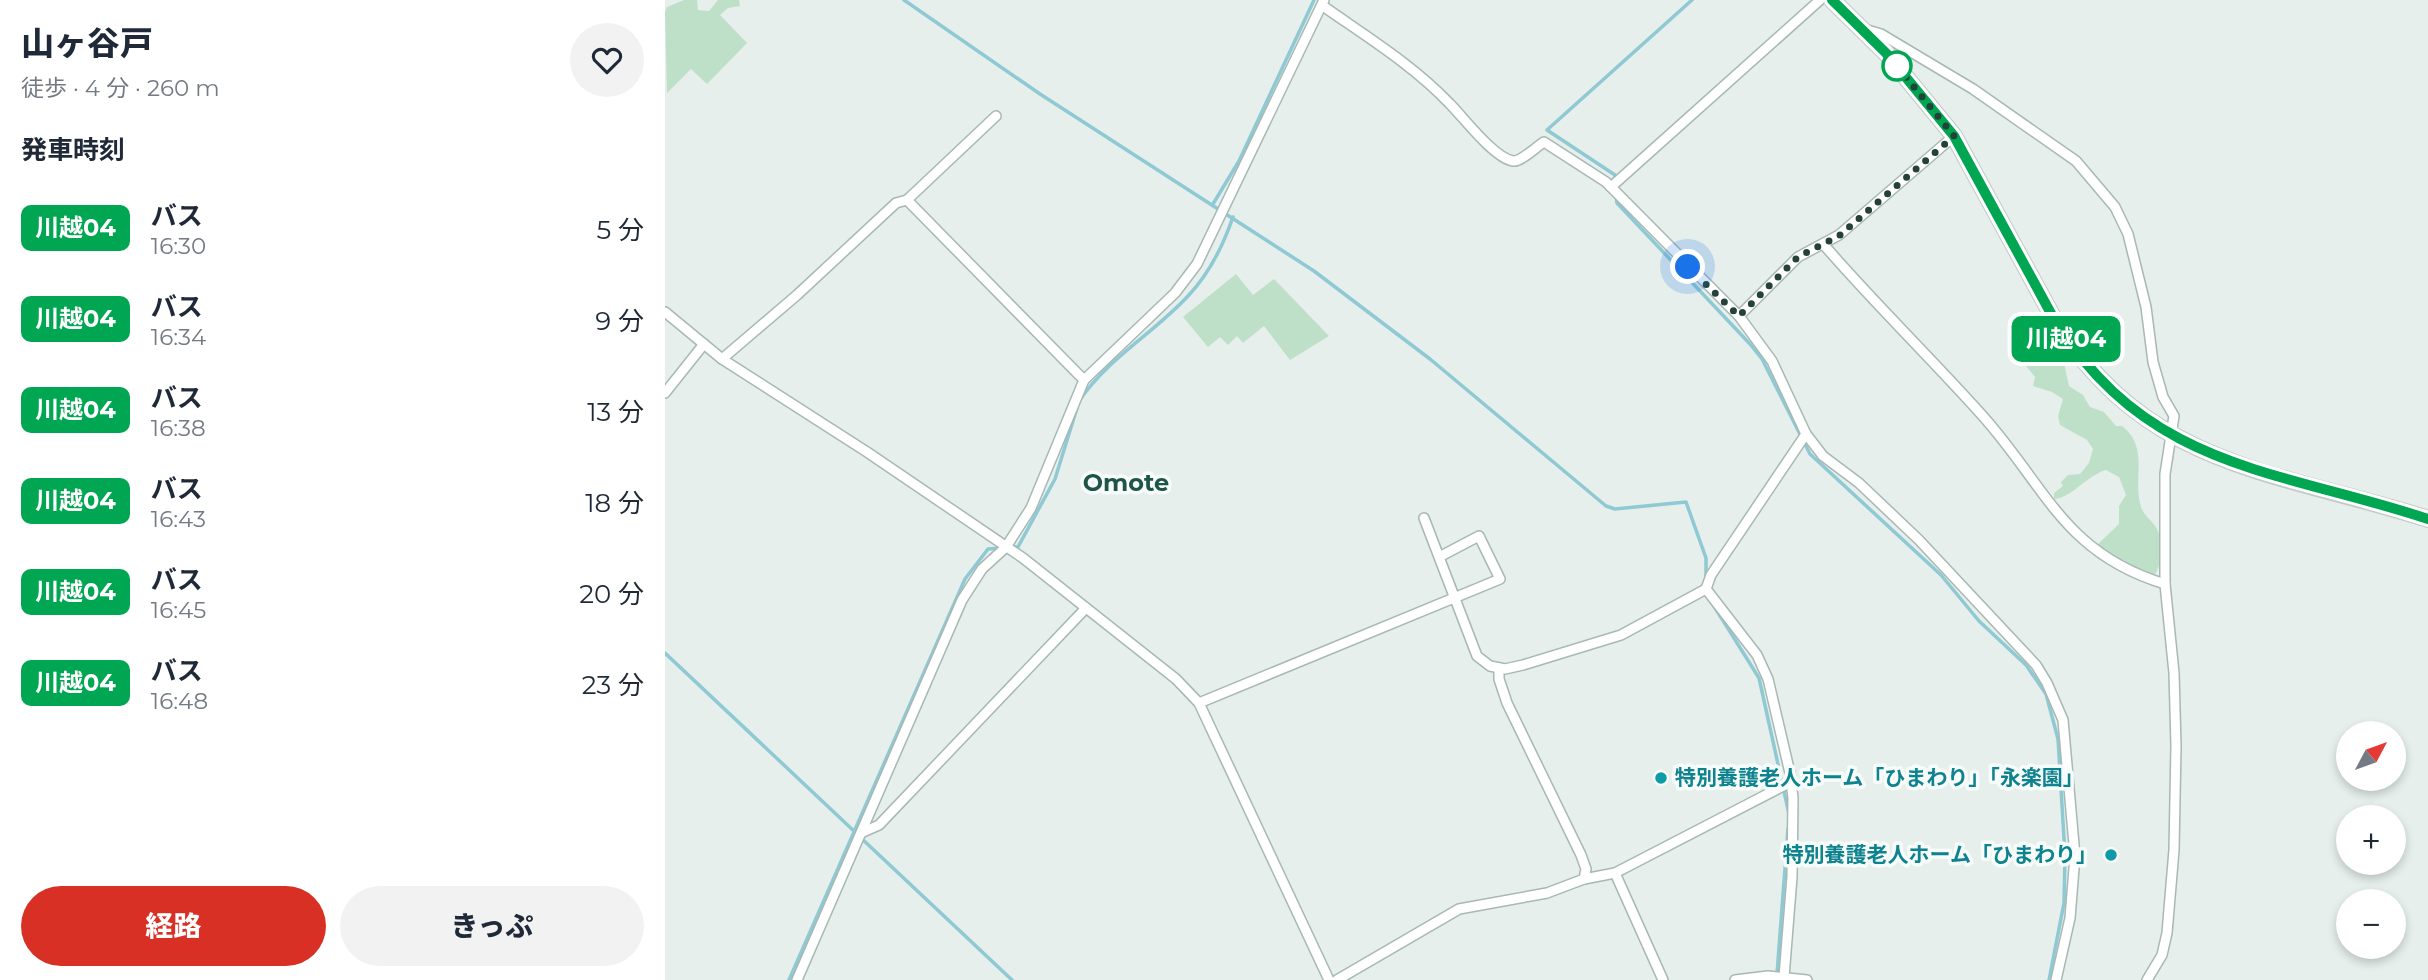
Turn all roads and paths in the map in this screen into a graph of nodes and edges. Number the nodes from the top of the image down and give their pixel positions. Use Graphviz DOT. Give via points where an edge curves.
graph roads {
  1 [pos="1820,0"];
  2 [pos="1832,0"];
  3 [pos="1324,3"];
  4 [pos="1862,29"];
  5 [pos="996,116"];
  6 [pos="1954,136"];
  7 [pos="1611,187"];
  8 [pos="907,200"];
  9 [pos="1825,245"];
  10 [pos="665,312"];
  11 [pos="1739,316"];
  12 [pos="704,344"];
  13 [pos="722,359"];
  14 [pos="1083,380"];
  15 [pos="665,393"];
  16 [pos="2169,433"];
  17 [pos="1806,434"];
  18 [pos="1425,519"];
  19 [pos="2428,519"];
  20 [pos="1006,547"];
  21 [pos="1441,556"];
  22 [pos="2165,584"];
  23 [pos="1706,589"];
  24 [pos="1454,597"];
  25 [pos="1086,608"];
  26 [pos="1499,668"];
  27 [pos="1199,704"];
  28 [pos="1791,782"];
  29 [pos="860,833"];
  30 [pos="1615,873"];
  31 [pos="1584,879"];
  32 [pos="1784,977"];
  33 [pos="797,980"];
  34 [pos="1329,980"];
  35 [pos="1337,980"];
  36 [pos="1663,980"];
  37 [pos="1735,980"];
  38 [pos="1807,980"];
  39 [pos="2056,980"];
  40 [pos="2147,980"];
  1 -- 7 [label="street"];
  2 -- 4 [label="main road"];
  3 -- 7 [label="street" via="1411,69 1497,153 1519,160 1544,142"];
  3 -- 14 [label="street" via="1198,264 1175,293"];
  4 -- 6 [label="main road"];
  4 -- 16 [label="street" via="1881,34 1930,63 2049,140 2076,161 2115,207 2136,264 2153,362 2174,416"];
  5 -- 8 [label="street"];
  6 -- 9 [label="street"];
  6 -- 16 [label="main road" via="2070,344 2105,385"];
  7 -- 11 [label="street"];
  8 -- 13 [label="street" via="896,203"];
  8 -- 14 [label="street"];
  9 -- 11 [label="street" via="1798,257"];
  9 -- 22 [label="street" via="1988,422 2073,533 2131,574"];
  10 -- 12 [label="street"];
  11 -- 17 [label="street" via="1772,361"];
  12 -- 13 [label="street"];
  12 -- 15 [label="street"];
  13 -- 20 [label="street"];
  14 -- 20 [label="street" via="1044,480"];
  16 -- 19 [label="main road" via="2241,467"];
  16 -- 22 [label="street"];
  17 -- 23 [label="street"];
  17 -- 39 [label="street" via="1823,456 1859,483 1951,573 2036,665 2053,695 2063,720 2075,856 2070,918"];
  18 -- 21 [label="street"];
  20 -- 25 [label="street"];
  20 -- 29 [label="street" via="982,569 962,600"];
  21 -- 24 [label="street"];
  21 -- 24 [label="street" via="1479,536 1500,579"];
  22 -- 40 [label="street" via="2174,673 2177,796 2167,933 2162,955"];
  23 -- 26 [label="street" via="1621,635"];
  23 -- 28 [label="street" via="1757,655"];
  24 -- 26 [label="street" via="1477,656"];
  24 -- 27 [label="street"];
  25 -- 27 [label="street" via="1176,679"];
  25 -- 29 [label="street" via="879,825"];
  26 -- 31 [label="street" via="1507,703 1581,855"];
  27 -- 34 [label="street"];
  28 -- 30 [label="street"];
  28 -- 32 [label="street" via="1792,877"];
  29 -- 33 [label="street"];
  30 -- 31 [label="street"];
  30 -- 36 [label="street"];
  31 -- 35 [label="street" via="1547,893 1459,909"];
  32 -- 37 [label="street"];
  32 -- 38 [label="street"];
}
